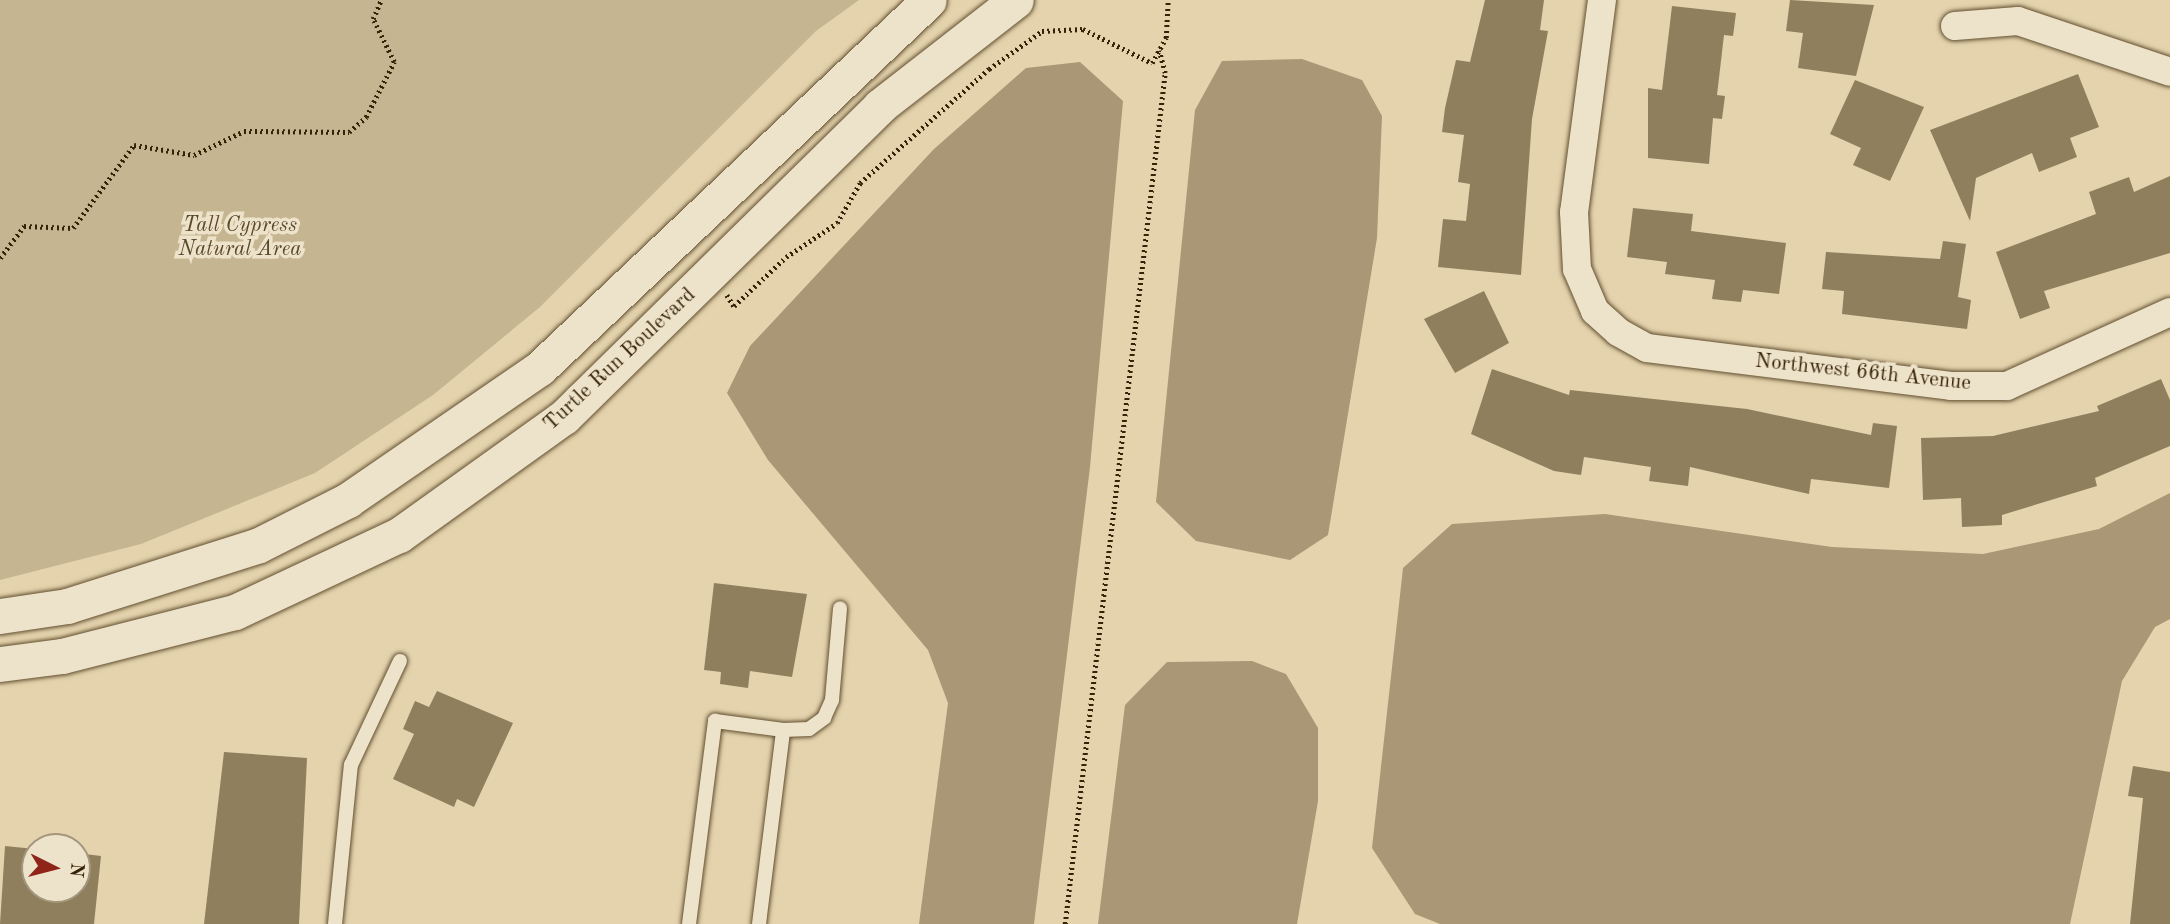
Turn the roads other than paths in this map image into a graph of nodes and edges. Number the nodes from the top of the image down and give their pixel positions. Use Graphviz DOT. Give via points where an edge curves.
graph roads {
  1 [pos="929,0"];
  2 [pos="1016,0"];
  3 [pos="1602,0"];
  4 [pos="1955,26"];
  5 [pos="2170,72"];
  6 [pos="2170,312"];
  7 [pos="840,608"];
  8 [pos="0,616"];
  9 [pos="400,661"];
  10 [pos="0,664"];
  11 [pos="783,730"];
  12 [pos="335,924"];
  13 [pos="689,924"];
  14 [pos="759,924"];
  1 -- 8 [label="street" via="540,368 348,500 259,545 66,606"];
  2 -- 10 [label="street, Turtle Run Boulevard" via="880,106 564,417 399,535 235,611 62,656"];
  3 -- 6 [label="street, Northwest 66th Avenue" via="1574,212 1577,269 1595,311 1647,348 1951,386 2007,386"];
  4 -- 5 [label="street" via="2018,21"];
  7 -- 11 [label="lane" via="828,709 808,729"];
  9 -- 12 [label="lane" via="351,765"];
  11 -- 13 [label="lane" via="715,721"];
  11 -- 14 [label="lane"];
}
